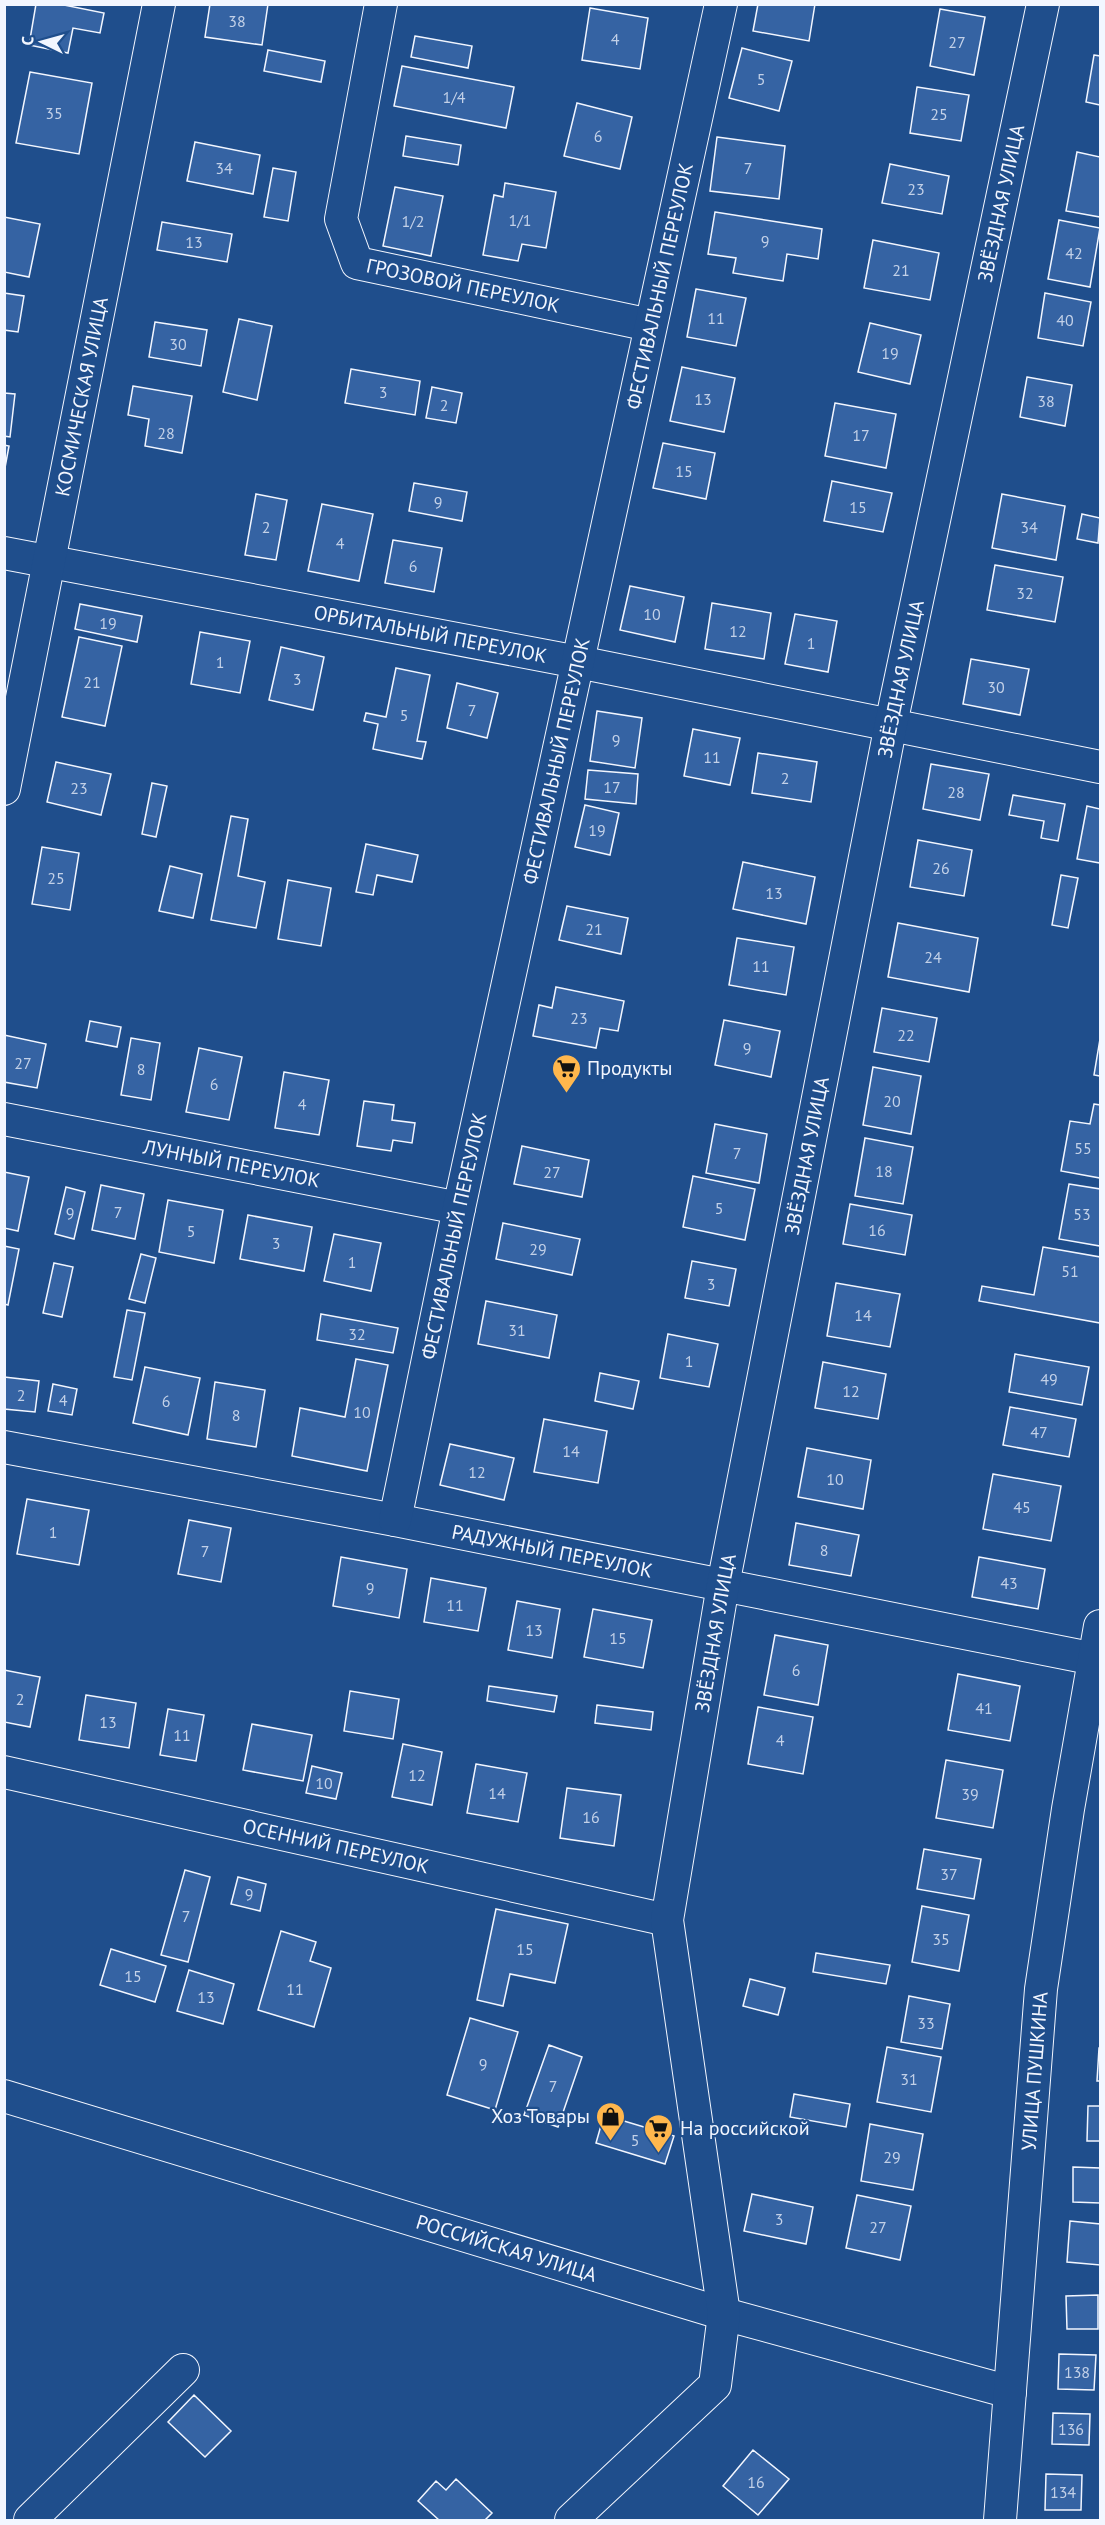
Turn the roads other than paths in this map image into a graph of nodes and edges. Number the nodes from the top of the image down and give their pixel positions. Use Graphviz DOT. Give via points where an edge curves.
graph roads {
  1 [pos="159,4"];
  2 [pos="381,4"];
  3 [pos="721,4"];
  4 [pos="1042,4"];
  5 [pos="650,325"];
  6 [pos="4,553"];
  7 [pos="49,563"];
  8 [pos="578,662"];
  9 [pos="891,724"];
  10 [pos="1101,767"];
  11 [pos="4,789"];
  12 [pos="4,1119"];
  13 [pos="459,1208"];
  14 [pos="4,1447"];
  15 [pos="395,1520"];
  16 [pos="723,1584"];
  17 [pos="1101,1626"];
  18 [pos="1097,1660"];
  19 [pos="4,1772"];
  20 [pos="668,1920"];
  21 [pos="4,2096"];
  22 [pos="724,2314"];
  23 [pos="183,2370"];
  24 [pos="1010,2392"];
  25 [pos="30,2520"];
  26 [pos="571,2520"];
  27 [pos="1000,2520"];
  1 -- 7 [label="street, КОСМИЧЕСКАЯ УЛИЦА"];
  2 -- 5 [label="street, ГРОЗОВОЙ ПЕРЕУЛОК" via="341,219 357,263"];
  3 -- 5 [label="street, ФЕСТИВАЛЬНЫЙ ПЕРЕУЛОК"];
  4 -- 9 [label="street, ЗВЁЗДНАЯ УЛИЦА"];
  5 -- 8 [label="street, ФЕСТИВАЛЬНЫЙ ПЕРЕУЛОК"];
  6 -- 7 [label="street, ОРБИТАЛЬНЫЙ ПЕРЕУЛОК"];
  7 -- 8 [label="street, ОРБИТАЛЬНЫЙ ПЕРЕУЛОК"];
  7 -- 11 [label="street, КОСМИЧЕСКАЯ УЛИЦА"];
  8 -- 9 [label="street, ОРБИТАЛЬНЫЙ ПЕРЕУЛОК"];
  8 -- 13 [label="street, ФЕСТИВАЛЬНЫЙ ПЕРЕУЛОК"];
  9 -- 10 [label="street, ОРБИТАЛЬНЫЙ ПЕРЕУЛОК"];
  9 -- 16 [label="street, ЗВЁЗДНАЯ УЛИЦА"];
  12 -- 13 [label="street, ЛУННЫЙ ПЕРЕУЛОК"];
  13 -- 15 [label="street, ФЕСТИВАЛЬНЫЙ ПЕРЕУЛОК"];
  14 -- 15 [label="street, РАДУЖНЫЙ ПЕРЕУЛОК"];
  15 -- 16 [label="street, РАДУЖНЫЙ ПЕРЕУЛОК"];
  16 -- 18 [label="street, РАДУЖНЫЙ ПЕРЕУЛОК"];
  16 -- 20 [label="street, ЗВЁЗДНАЯ УЛИЦА"];
  17 -- 18 [label="street, УЛИЦА ПУШКИНА"];
  18 -- 24 [label="street, УЛИЦА ПУШКИНА" via="1068,1809 1041,1989"];
  19 -- 20 [label="street, ОСЕННИЙ ПЕРЕУЛОК"];
  20 -- 22 [label="street, ЗВЁЗДНАЯ УЛИЦА"];
  21 -- 22 [label="street, РОССИЙСКАЯ УЛИЦА"];
  22 -- 24 [label="street, РОССИЙСКАЯ УЛИЦА"];
  22 -- 26 [label="street, ЗВЁЗДНАЯ УЛИЦА" via="715,2385"];
  23 -- 25 [label="street"];
  24 -- 27 [label="street, УЛИЦА ПУШКИНА"];
}
